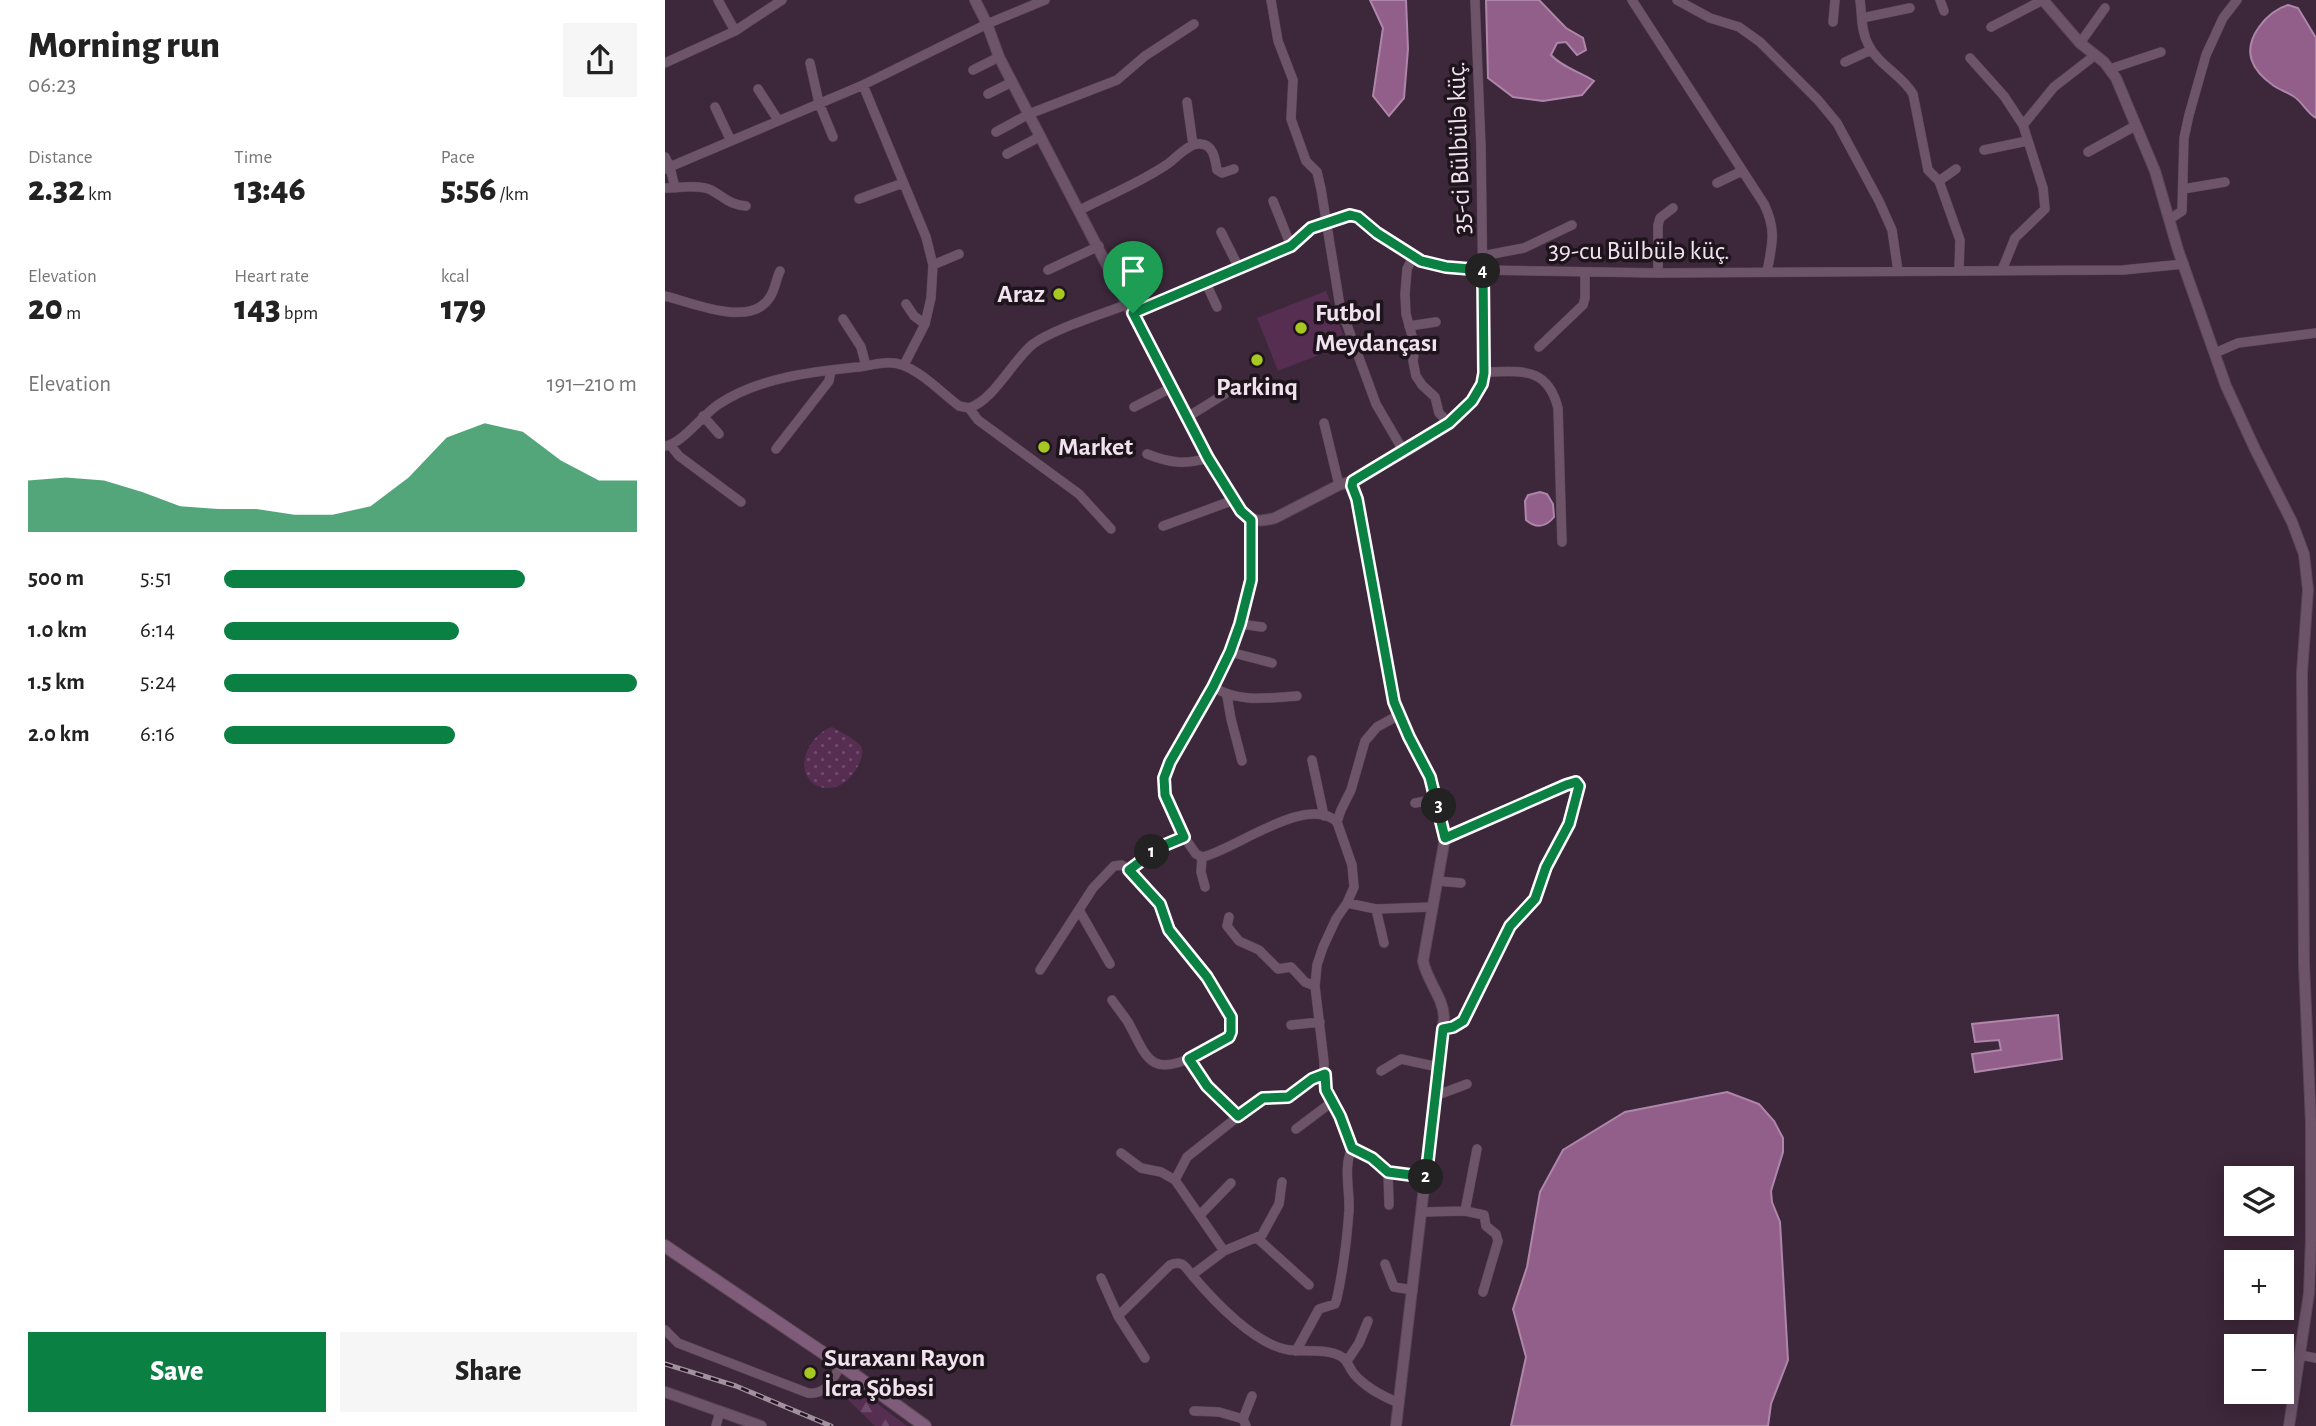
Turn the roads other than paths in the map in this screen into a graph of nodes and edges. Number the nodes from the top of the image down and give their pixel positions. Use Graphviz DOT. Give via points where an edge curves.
graph roads {
  1 [pos="718,0"];
  2 [pos="782,0"];
  3 [pos="975,0"];
  4 [pos="1045,0"];
  5 [pos="1271,0"];
  6 [pos="1475,0"];
  7 [pos="1632,0"];
  8 [pos="1677,0"];
  9 [pos="1835,0"];
  10 [pos="1860,0"];
  11 [pos="1940,0"];
  12 [pos="2043,0"];
  13 [pos="2237,0"];
  14 [pos="1910,8"];
  15 [pos="2105,8"];
  16 [pos="1944,11"];
  17 [pos="1862,18"];
  18 [pos="1833,22"];
  19 [pos="987,24"];
  20 [pos="1194,24"];
  21 [pos="1991,27"];
  22 [pos="735,31"];
  23 [pos="2080,43"];
  24 [pos="1871,50"];
  25 [pos="2161,52"];
  26 [pos="2094,56"];
  27 [pos="999,57"];
  28 [pos="1970,58"];
  29 [pos="1845,62"];
  30 [pos="665,63"];
  31 [pos="810,63"];
  32 [pos="2110,69"];
  33 [pos="973,70"];
  34 [pos="1012,82"];
  35 [pos="863,85"];
  36 [pos="758,89"];
  37 [pos="988,94"];
  38 [pos="1187,102"];
  39 [pos="819,103"];
  40 [pos="715,107"];
  41 [pos="1029,114"];
  42 [pos="778,120"];
  43 [pos="2023,125"];
  44 [pos="2136,126"];
  45 [pos="996,132"];
  46 [pos="1041,136"];
  47 [pos="833,137"];
  48 [pos="731,141"];
  49 [pos="2027,142"];
  50 [pos="1193,145"];
  51 [pos="1984,150"];
  52 [pos="2088,152"];
  53 [pos="1007,154"];
  54 [pos="665,157"];
  55 [pos="668,168"];
  56 [pos="1234,169"];
  57 [pos="1956,169"];
  58 [pos="1742,171"];
  59 [pos="1939,181"];
  60 [pos="2225,181"];
  61 [pos="904,183"];
  62 [pos="1717,183"];
  63 [pos="670,188"];
  64 [pos="2183,189"];
  65 [pos="859,200"];
  66 [pos="1273,201"];
  67 [pos="746,206"];
  68 [pos="1673,208"];
  69 [pos="1080,210"];
  70 [pos="2170,219"];
  71 [pos="1326,222"];
  72 [pos="1572,225"];
  73 [pos="1221,232"];
  74 [pos="1099,246"];
  75 [pos="1291,246"];
  76 [pos="959,254"];
  77 [pos="1482,256"];
  78 [pos="1413,257"];
  79 [pos="1146,263"];
  80 [pos="2184,264"];
  81 [pos="933,265"];
  82 [pos="1238,267"];
  83 [pos="1048,270"];
  84 [pos="1483,270"];
  85 [pos="1959,270"];
  86 [pos="2002,270"];
  87 [pos="780,271"];
  88 [pos="1898,271"];
  89 [pos="1585,272"];
  90 [pos="1767,272"];
  91 [pos="1658,273"];
  92 [pos="1115,278"];
  93 [pos="1205,281"];
  94 [pos="665,296"];
  95 [pos="907,304"];
  96 [pos="1217,307"];
  97 [pos="1130,308"];
  98 [pos="843,319"];
  99 [pos="1437,322"];
  100 [pos="925,324"];
  101 [pos="1409,326"];
  102 [pos="2316,333"];
  103 [pos="1539,347"];
  104 [pos="2215,352"];
  105 [pos="904,365"];
  106 [pos="866,366"];
  107 [pos="831,370"];
  108 [pos="1484,373"];
  109 [pos="1228,383"];
  110 [pos="1171,388"];
  111 [pos="1134,407"];
  112 [pos="969,408"];
  113 [pos="703,416"];
  114 [pos="1186,418"];
  115 [pos="1324,423"];
  116 [pos="1449,423"];
  117 [pos="719,434"];
  118 [pos="668,446"];
  119 [pos="776,450"];
  120 [pos="1403,452"];
  121 [pos="1147,454"];
  122 [pos="1208,458"];
  123 [pos="1353,481"];
  124 [pos="1339,485"];
  125 [pos="1234,500"];
  126 [pos="741,502"];
  127 [pos="1251,520"];
  128 [pos="1163,526"];
  129 [pos="1111,529"];
  130 [pos="1562,542"];
  131 [pos="1240,624"];
  132 [pos="1262,627"];
  133 [pos="1230,652"];
  134 [pos="1272,663"];
  135 [pos="1213,687"];
  136 [pos="1227,696"];
  137 [pos="1297,696"];
  138 [pos="1399,715"];
  139 [pos="1312,760"];
  140 [pos="1243,761"];
  141 [pos="1437,799"];
  142 [pos="1415,803"];
  143 [pos="1324,816"];
  144 [pos="1337,822"];
  145 [pos="1184,837"];
  146 [pos="1445,838"];
  147 [pos="1202,857"];
  148 [pos="1129,870"];
  149 [pos="1437,881"];
  150 [pos="1461,883"];
  151 [pos="1205,887"];
  152 [pos="1347,903"];
  153 [pos="1432,907"];
  154 [pos="1376,909"];
  155 [pos="1079,910"];
  156 [pos="1229,917"];
  157 [pos="1384,943"];
  158 [pos="1110,964"];
  159 [pos="1040,970"];
  160 [pos="1315,986"];
  161 [pos="1112,1000"];
  162 [pos="1320,1022"];
  163 [pos="1291,1025"];
  164 [pos="1443,1029"];
  165 [pos="1189,1059"];
  166 [pos="1438,1067"];
  167 [pos="1381,1071"];
  168 [pos="1325,1074"];
  169 [pos="1467,1084"];
  170 [pos="1435,1096"];
  171 [pos="1332,1102"];
  172 [pos="1238,1116"];
  173 [pos="2314,1120"];
  174 [pos="1296,1129"];
  175 [pos="1352,1148"];
  176 [pos="1478,1149"];
  177 [pos="1121,1153"];
  178 [pos="1388,1172"];
  179 [pos="1426,1177"];
  180 [pos="1175,1180"];
  181 [pos="1282,1182"];
  182 [pos="1231,1183"];
  183 [pos="1389,1205"];
  184 [pos="1423,1212"];
  185 [pos="1465,1212"];
  186 [pos="1200,1215"];
  187 [pos="1257,1238"];
  188 [pos="665,1246"];
  189 [pos="1224,1251"];
  190 [pos="1385,1264"];
  191 [pos="1192,1275"];
  192 [pos="1101,1278"];
  193 [pos="1309,1285"];
  194 [pos="1413,1290"];
  195 [pos="1483,1292"];
  196 [pos="1118,1316"];
  197 [pos="1367,1321"];
  198 [pos="665,1330"];
  199 [pos="1296,1350"];
  200 [pos="2300,1355"];
  201 [pos="1145,1357"];
  202 [pos="2316,1358"];
  203 [pos="1346,1361"];
  204 [pos="841,1365"];
  205 [pos="665,1392"];
  206 [pos="1252,1396"];
  207 [pos="1399,1403"];
  208 [pos="720,1411"];
  209 [pos="1194,1411"];
  210 [pos="1245,1423"];
  211 [pos="716,1426"];
  212 [pos="761,1426"];
  213 [pos="925,1426"];
  214 [pos="1396,1426"];
  215 [pos="2290,1426"];
  1 -- 22 [label="street"];
  2 -- 22 [label="street"];
  3 -- 19 [label="street"];
  4 -- 19 [label="street"];
  5 -- 71 [label="street" via="1278,41 1293,80 1291,119 1306,161 1317,172"];
  6 -- 77 [label="street, 35-ci Bülbülə küç."];
  7 -- 58 [label="street"];
  8 -- 88 [label="street" via="1739,27 1760,42 1837,123 1892,230"];
  9 -- 18 [label="street"];
  10 -- 17 [label="street"];
  11 -- 16 [label="street"];
  12 -- 21 [label="street"];
  12 -- 23 [label="street"];
  13 -- 64 [label="street" via="2223,18 2202,67 2184,138"];
  14 -- 17 [label="street"];
  15 -- 23 [label="street"];
  17 -- 24 [label="street"];
  19 -- 27 [label="street"];
  19 -- 35 [label="street"];
  20 -- 41 [label="street" via="1117,79"];
  22 -- 30 [label="street"];
  23 -- 26 [label="street"];
  24 -- 29 [label="street"];
  24 -- 59 [label="street" via="1913,94 1928,170"];
  25 -- 32 [label="street"];
  26 -- 32 [label="street"];
  26 -- 43 [label="street" via="2054,88"];
  27 -- 33 [label="street"];
  27 -- 34 [label="street"];
  28 -- 43 [label="street"];
  31 -- 39 [label="street"];
  32 -- 44 [label="street"];
  34 -- 37 [label="street"];
  34 -- 41 [label="street"];
  35 -- 39 [label="street"];
  35 -- 61 [label="street"];
  36 -- 42 [label="street"];
  38 -- 50 [label="street"];
  39 -- 42 [label="street"];
  39 -- 47 [label="street"];
  40 -- 48 [label="street"];
  41 -- 45 [label="street"];
  41 -- 46 [label="street"];
  42 -- 48 [label="street"];
  43 -- 49 [label="street"];
  44 -- 52 [label="street"];
  44 -- 70 [label="street"];
  46 -- 53 [label="street"];
  46 -- 69 [label="street"];
  48 -- 55 [label="street"];
  49 -- 51 [label="street"];
  49 -- 86 [label="street" via="2043,188 2045,209 2015,237"];
  50 -- 56 [label="street" via="1209,146 1221,173"];
  50 -- 69 [label="street" via="1159,170"];
  54 -- 55 [label="street"];
  55 -- 63 [label="street"];
  57 -- 59 [label="street"];
  58 -- 62 [label="street"];
  58 -- 90 [label="street" via="1772,220"];
  59 -- 85 [label="street" via="1960,240"];
  60 -- 64 [label="street"];
  61 -- 65 [label="street"];
  61 -- 81 [label="street"];
  63 -- 67 [label="street" via="704,188 737,206"];
  64 -- 70 [label="street" via="2182,211"];
  66 -- 75 [label="street"];
  68 -- 91 [label="street" via="1658,225"];
  69 -- 74 [label="street"];
  70 -- 80 [label="street"];
  71 -- 75 [label="street, 39-cu Bülbülə küç." via="1311,228"];
  71 -- 78 [label="street, 39-cu Bülbülə küç." via="1354,215"];
  71 -- 120 [label="street" via="1340,306 1376,404"];
  72 -- 77 [label="street" via="1524,248"];
  73 -- 82 [label="street"];
  74 -- 83 [label="street"];
  74 -- 92 [label="street"];
  75 -- 82 [label="street, 39-cu Bülbülə küç."];
  76 -- 81 [label="street"];
  77 -- 84 [label="street, 35-ci Bülbülə küç."];
  78 -- 84 [label="street, 39-cu Bülbülə küç." via="1431,265"];
  78 -- 101 [label="street" via="1407,269"];
  79 -- 92 [label="street"];
  80 -- 86 [label="street, 39-cu Bülbülə küç." via="2123,270"];
  80 -- 104 [label="street"];
  81 -- 100 [label="street"];
  82 -- 93 [label="street, 39-cu Bülbülə küç."];
  84 -- 89 [label="street, 39-cu Bülbülə küç."];
  84 -- 108 [label="street, 35-ci Bülbülə küç."];
  85 -- 86 [label="street, 39-cu Bülbülə küç."];
  85 -- 88 [label="street, 39-cu Bülbülə küç."];
  87 -- 94 [label="street" via="769,300 759,307 726,313"];
  88 -- 90 [label="street, 39-cu Bülbülə küç."];
  89 -- 91 [label="street, 39-cu Bülbülə küç."];
  89 -- 103 [label="street" via="1583,305"];
  90 -- 91 [label="street, 39-cu Bülbülə küç."];
  92 -- 97 [label="street"];
  93 -- 96 [label="street"];
  93 -- 97 [label="street, 39-cu Bülbülə küç."];
  95 -- 100 [label="street"];
  97 -- 110 [label="street"];
  97 -- 112 [label="street, 39-cu Bülbülə küç." via="1039,340 983,401"];
  98 -- 106 [label="street" via="861,347"];
  99 -- 101 [label="street"];
  100 -- 105 [label="street"];
  101 -- 116 [label="street" via="1416,376 1436,397 1439,413"];
  102 -- 104 [label="street" via="2238,343"];
  104 -- 173 [label="street" via="2235,408 2298,535 2306,569 2304,916"];
  105 -- 106 [label="street"];
  105 -- 112 [label="street" via="959,406"];
  106 -- 107 [label="street"];
  107 -- 113 [label="street" via="764,383"];
  107 -- 119 [label="street" via="829,381"];
  108 -- 116 [label="street, 35-ci Bülbülə küç." via="1472,401"];
  108 -- 130 [label="street" via="1532,373 1541,377 1555,396"];
  109 -- 114 [label="street" via="1226,393"];
  110 -- 111 [label="street"];
  110 -- 114 [label="street"];
  112 -- 129 [label="street" via="1079,495"];
  113 -- 117 [label="street"];
  113 -- 118 [label="street"];
  114 -- 122 [label="street"];
  115 -- 124 [label="street"];
  116 -- 120 [label="street, 35-ci Bülbülə küç."];
  118 -- 126 [label="street"];
  120 -- 123 [label="street, 35-ci Bülbülə küç."];
  121 -- 122 [label="street" via="1183,464"];
  122 -- 125 [label="street"];
  123 -- 124 [label="street"];
  123 -- 138 [label="street"];
  124 -- 127 [label="street" via="1275,518"];
  125 -- 127 [label="street"];
  125 -- 128 [label="street"];
  127 -- 131 [label="street" via="1251,580"];
  131 -- 132 [label="street"];
  131 -- 133 [label="street"];
  133 -- 134 [label="street"];
  133 -- 135 [label="street"];
  135 -- 136 [label="street"];
  135 -- 145 [label="street" via="1164,778 1165,795"];
  136 -- 137 [label="street"];
  136 -- 140 [label="street"];
  138 -- 141 [label="street"];
  138 -- 144 [label="street" via="1377,727 1365,741"];
  139 -- 143 [label="street"];
  141 -- 142 [label="street"];
  141 -- 146 [label="street"];
  143 -- 144 [label="street"];
  143 -- 147 [label="street" via="1280,823"];
  144 -- 152 [label="street" via="1354,876"];
  145 -- 147 [label="street"];
  145 -- 148 [label="street" via="1160,847"];
  146 -- 149 [label="street"];
  146 -- 164 [label="street" via="1566,785 1576,782 1579,786 1569,824 1535,899 1510,926 1463,1021"];
  147 -- 151 [label="street"];
  148 -- 155 [label="street" via="1114,866"];
  148 -- 165 [label="street" via="1160,904 1169,930 1207,977 1231,1017 1229,1037"];
  149 -- 150 [label="street"];
  149 -- 153 [label="street"];
  152 -- 154 [label="street"];
  152 -- 160 [label="street" via="1323,947"];
  153 -- 154 [label="street"];
  153 -- 164 [label="street" via="1423,961 1443,1007"];
  154 -- 157 [label="street"];
  155 -- 158 [label="street"];
  155 -- 159 [label="street"];
  156 -- 160 [label="street" via="1227,926 1239,941 1259,950 1278,970 1291,967"];
  160 -- 162 [label="street"];
  161 -- 165 [label="street" via="1148,1059 1167,1065"];
  162 -- 163 [label="street"];
  162 -- 168 [label="street"];
  164 -- 166 [label="street"];
  165 -- 172 [label="street" via="1207,1086"];
  166 -- 167 [label="street" via="1401,1059"];
  166 -- 170 [label="street"];
  168 -- 171 [label="street"];
  168 -- 172 [label="street" via="1288,1097 1263,1098"];
  169 -- 170 [label="street"];
  170 -- 179 [label="street"];
  171 -- 174 [label="street"];
  171 -- 175 [label="street"];
  172 -- 180 [label="street" via="1187,1157"];
  173 -- 200 [label="street" via="2309,1293"];
  175 -- 178 [label="street"];
  175 -- 199 [label="street" via="1346,1160 1349,1212 1337,1298 1335,1304 1319,1308"];
  176 -- 185 [label="street"];
  177 -- 180 [label="street" via="1141,1168"];
  178 -- 179 [label="street"];
  178 -- 183 [label="street"];
  179 -- 184 [label="street"];
  180 -- 186 [label="street"];
  181 -- 187 [label="street" via="1273,1219"];
  182 -- 186 [label="street"];
  184 -- 185 [label="street"];
  184 -- 194 [label="street"];
  185 -- 195 [label="street" via="1484,1215 1486,1226 1497,1237"];
  186 -- 189 [label="street"];
  187 -- 189 [label="street"];
  187 -- 193 [label="street"];
  188 -- 204 [label="main road"];
  189 -- 191 [label="street"];
  190 -- 194 [label="street" via="1394,1287"];
  191 -- 196 [label="street" via="1183,1264 1170,1265"];
  191 -- 199 [label="street" via="1226,1314 1279,1347"];
  192 -- 196 [label="street"];
  194 -- 207 [label="street"];
  196 -- 201 [label="street"];
  197 -- 203 [label="street"];
  198 -- 204 [label="street" via="678,1343 808,1393 825,1390"];
  199 -- 203 [label="street" via="1331,1353"];
  200 -- 202 [label="street"];
  200 -- 215 [label="street"];
  203 -- 207 [label="street" via="1367,1386"];
  204 -- 213 [label="main road"];
  205 -- 208 [label="street"];
  206 -- 210 [label="street"];
  207 -- 214 [label="street"];
  208 -- 211 [label="street"];
  208 -- 212 [label="street"];
  209 -- 210 [label="street" via="1219,1412"];
}
